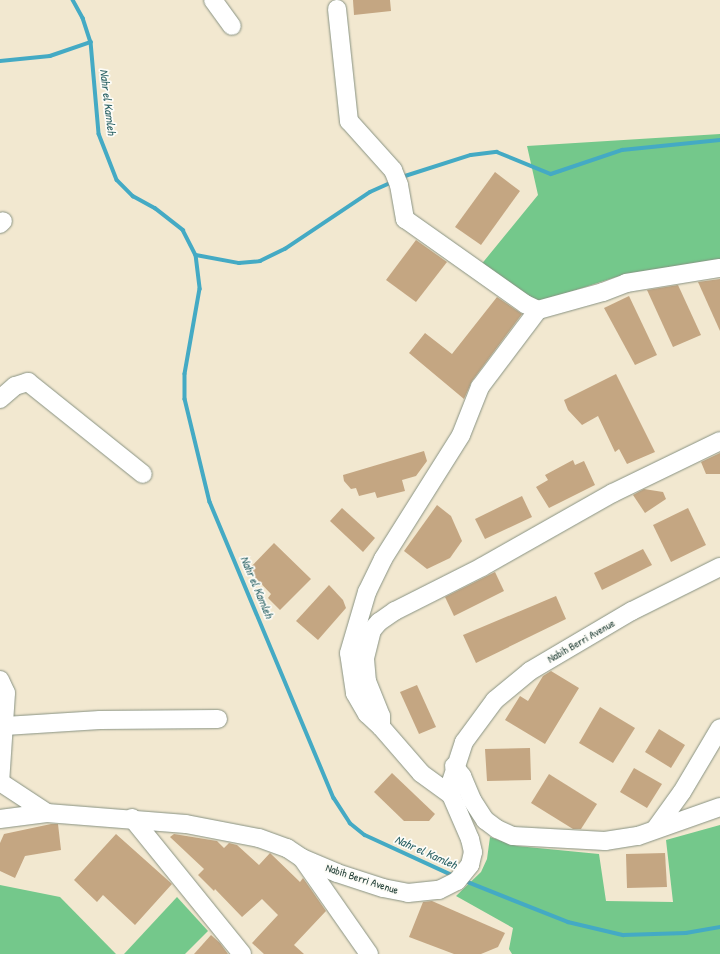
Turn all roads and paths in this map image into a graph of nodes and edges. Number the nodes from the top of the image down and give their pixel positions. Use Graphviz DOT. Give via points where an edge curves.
graph roads {
  1 [pos="213,0"];
  2 [pos="337,9"];
  3 [pos="232,26"];
  4 [pos="720,268"];
  5 [pos="538,310"];
  6 [pos="0,399"];
  7 [pos="720,441"];
  8 [pos="143,474"];
  9 [pos="720,567"];
  10 [pos="0,680"];
  11 [pos="218,719"];
  12 [pos="6,726"];
  13 [pos="381,727"];
  14 [pos="720,728"];
  15 [pos="454,766"];
  16 [pos="0,783"];
  17 [pos="682,792"];
  18 [pos="450,795"];
  19 [pos="720,807"];
  20 [pos="47,813"];
  21 [pos="700,814"];
  22 [pos="132,818"];
  23 [pos="0,819"];
  24 [pos="656,828"];
  25 [pos="302,858"];
  26 [pos="242,954"];
  27 [pos="369,954"];
  1 -- 3 [label="street"];
  2 -- 5 [label="street" via="349,121 396,178 402,213 409,223"];
  4 -- 5 [label="street" via="626,283"];
  5 -- 13 [label="street" via="480,387 461,435 383,559 367,592 353,633 349,653 350,673 355,693 366,714"];
  6 -- 8 [label="street" via="15,386 28,382"];
  7 -- 13 [label="street" via="613,493 379,622 372,630 365,658 367,682 381,716"];
  9 -- 15 [label="street, Nabih Berri Avenue" via="632,611 530,671 495,700 478,720"];
  10 -- 12 [label="street" via="6,693"];
  11 -- 12 [label="street" via="100,720"];
  12 -- 16 [label="street"];
  13 -- 18 [label="street" via="421,772"];
  14 -- 17 [label="street"];
  15 -- 18 [label="street, Nabih Berri Avenue"];
  15 -- 24 [label="street" via="485,820 513,836 605,841 638,836"];
  16 -- 20 [label="street"];
  17 -- 21 [label="street"];
  17 -- 24 [label="street"];
  18 -- 25 [label="street, Nabih Berri Avenue" via="473,852 464,876 439,890 408,893 343,875"];
  19 -- 21 [label="street"];
  20 -- 22 [label="street, Nabih Berri Avenue"];
  20 -- 23 [label="street, Nabih Berri Avenue"];
  21 -- 24 [label="street"];
  22 -- 25 [label="street, Nabih Berri Avenue" via="186,824 259,838 287,848"];
  22 -- 26 [label="street"];
  25 -- 27 [label="street"];
}
